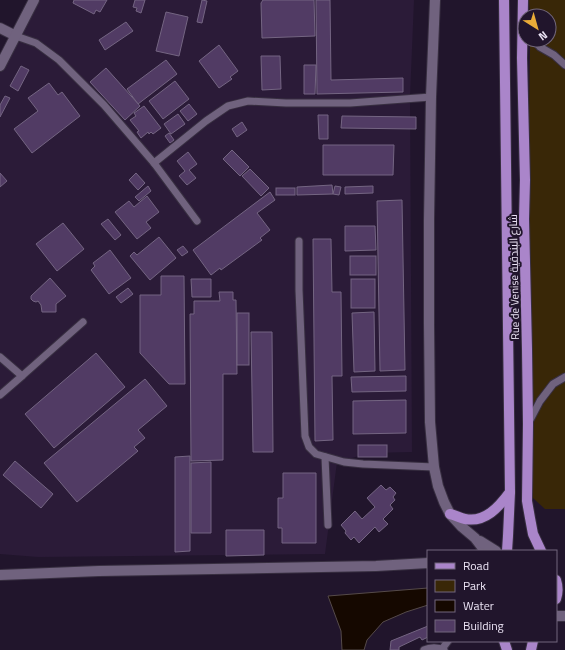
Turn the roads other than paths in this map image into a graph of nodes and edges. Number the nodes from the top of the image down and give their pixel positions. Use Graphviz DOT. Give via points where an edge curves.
graph roads {
  1 [pos="34,0"];
  2 [pos="435,0"];
  3 [pos="504,0"];
  4 [pos="0,28"];
  5 [pos="16,36"];
  6 [pos="523,48"];
  7 [pos="542,48"];
  8 [pos="565,65"];
  9 [pos="0,66"];
  10 [pos="431,97"];
  11 [pos="154,163"];
  12 [pos="197,221"];
  13 [pos="299,241"];
  14 [pos="83,322"];
  15 [pos="0,357"];
  16 [pos="22,376"];
  17 [pos="565,377"];
  18 [pos="0,395"];
  19 [pos="528,424"];
  20 [pos="325,456"];
  21 [pos="434,467"];
  22 [pos="510,492"];
  23 [pos="450,514"];
  24 [pos="328,525"];
  25 [pos="475,538"];
  26 [pos="484,550"];
  27 [pos="494,550"];
  28 [pos="506,550"];
  29 [pos="541,550"];
  30 [pos="426,563"];
  31 [pos="0,575"];
  32 [pos="557,583"];
  33 [pos="565,591"];
  34 [pos="443,649"];
  35 [pos="424,650"];
  1 -- 5 [label="street"];
  2 -- 10 [label="street"];
  3 -- 22 [label="main road, Rue de Venise شارع البندقية"];
  4 -- 5 [label="street"];
  5 -- 9 [label="street"];
  5 -- 11 [label="lane" via="36,43 60,60 104,105"];
  6 -- 19 [label="main road, Rue de Venise شارع البندقية"];
  7 -- 8 [label="lane" via="554,54"];
  10 -- 11 [label="lane" via="350,103 248,101 228,106"];
  10 -- 21 [label="street" via="429,332 430,422"];
  11 -- 12 [label="lane"];
  13 -- 20 [label="lane" via="305,436 309,447 316,454"];
  14 -- 16 [label="lane"];
  15 -- 16 [label="lane"];
  16 -- 18 [label="lane"];
  17 -- 19 [label="lane" via="553,384 540,401"];
  19 -- 29 [label="main road, Rue de Venise شارع البندقية" via="527,501 533,534"];
  20 -- 21 [label="lane" via="363,464"];
  20 -- 24 [label="lane"];
  21 -- 23 [label="street" via="438,486"];
  22 -- 23 [label="main road" via="498,507 483,517 466,519"];
  22 -- 28 [label="main road, Rue de Venise شارع البندقية"];
  23 -- 25 [label="street"];
  25 -- 26 [label="street"];
  25 -- 27 [label="street"];
  30 -- 31 [label="street"];
  32 -- 33 [label="street"];
  34 -- 35 [label="lane" via="434,647"];
}
